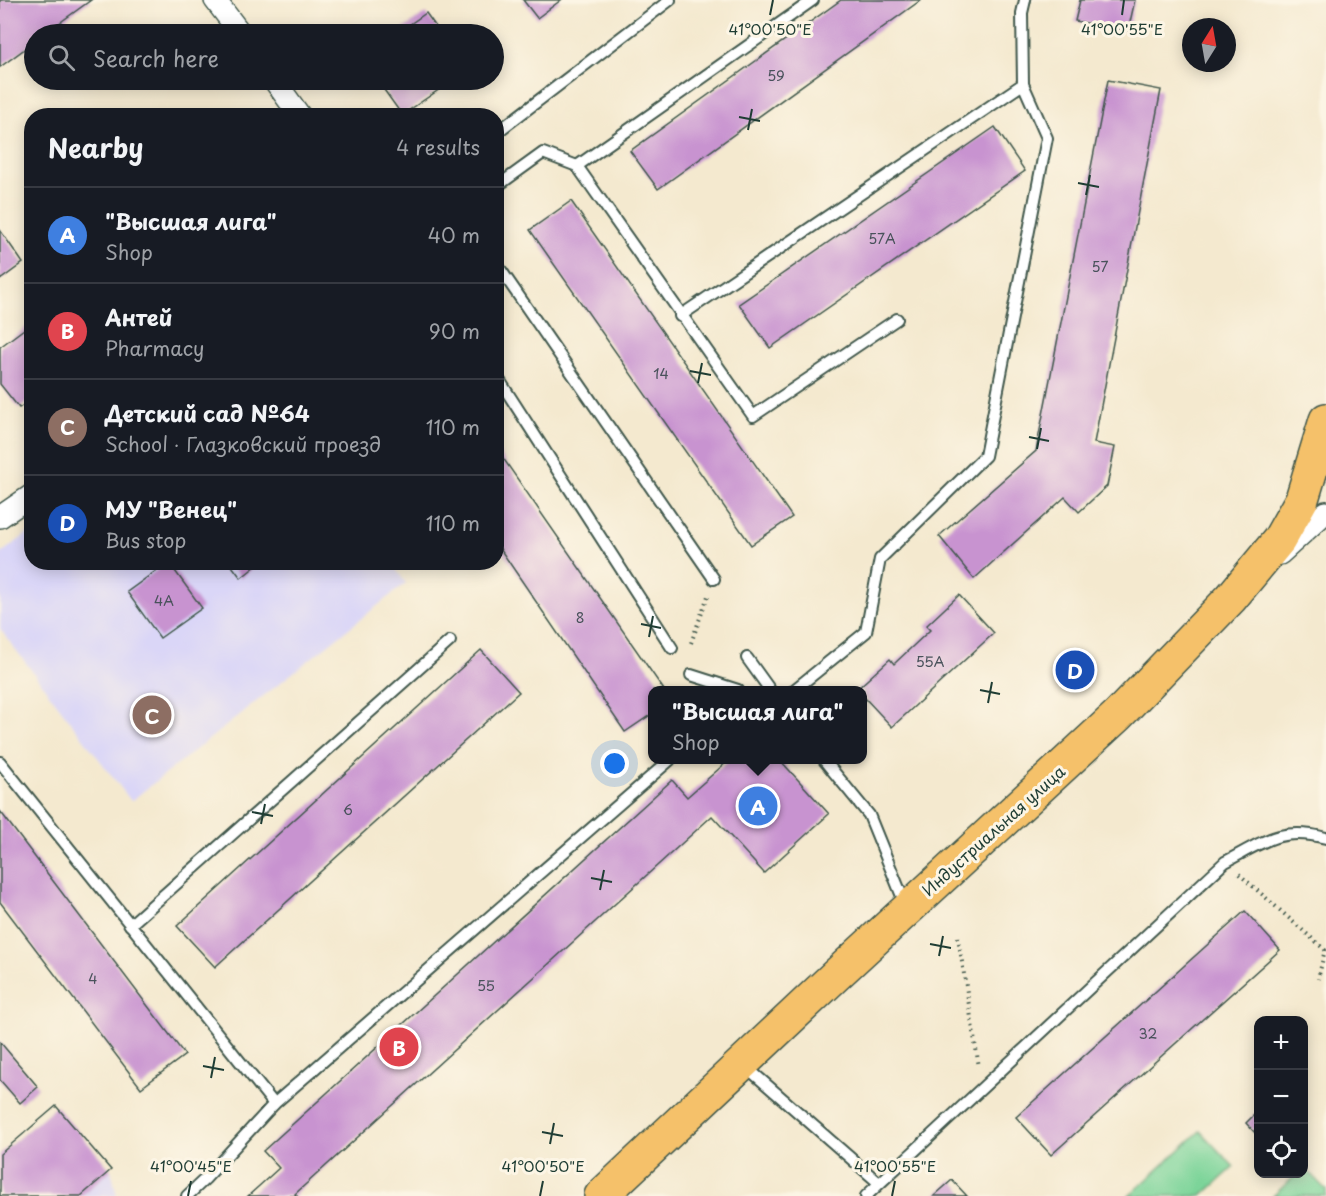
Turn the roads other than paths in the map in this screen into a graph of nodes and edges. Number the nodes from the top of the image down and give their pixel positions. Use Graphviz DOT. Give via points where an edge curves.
graph roads {
  1 [pos="215,0"];
  2 [pos="670,0"];
  3 [pos="813,0"];
  4 [pos="1025,0"];
  5 [pos="233,24"];
  6 [pos="1023,84"];
  7 [pos="281,90"];
  8 [pos="294,108"];
  9 [pos="504,127"];
  10 [pos="577,166"];
  11 [pos="504,181"];
  12 [pos="504,274"];
  13 [pos="680,316"];
  14 [pos="897,319"];
  15 [pos="504,387"];
  16 [pos="1326,420"];
  17 [pos="24,500"];
  18 [pos="1326,512"];
  19 [pos="0,517"];
  20 [pos="714,579"];
  21 [pos="1230,598"];
  22 [pos="450,641"];
  23 [pos="672,648"];
  24 [pos="747,658"];
  25 [pos="691,675"];
  26 [pos="725,686"];
  27 [pos="767,686"];
  28 [pos="799,686"];
  29 [pos="0,762"];
  30 [pos="664,764"];
  31 [pos="828,764"];
  32 [pos="1326,838"];
  33 [pos="907,909"];
  34 [pos="130,925"];
  35 [pos="742,1063"];
  36 [pos="274,1104"];
  37 [pos="879,1183"];
  38 [pos="187,1196"];
  39 [pos="601,1196"];
  40 [pos="866,1196"];
  1 -- 5 [label="street"];
  2 -- 9 [label="lane"];
  3 -- 10 [label="lane"];
  4 -- 6 [label="lane"];
  6 -- 13 [label="lane"];
  6 -- 28 [label="lane" via="1047,138 985,456 880,559 866,632"];
  7 -- 8 [label="street"];
  10 -- 11 [label="lane" via="543,153"];
  10 -- 13 [label="lane"];
  12 -- 20 [label="lane"];
  13 -- 14 [label="lane" via="753,416"];
  15 -- 23 [label="lane"];
  16 -- 21 [label="highway, Индустриальная улица" via="1302,499 1279,540"];
  17 -- 19 [label="street"];
  18 -- 21 [label="street"];
  21 -- 33 [label="highway, Индустриальная улица" via="1118,715"];
  22 -- 34 [label="lane"];
  24 -- 27 [label="lane"];
  25 -- 26 [label="lane"];
  29 -- 34 [label="lane"];
  30 -- 36 [label="lane"];
  31 -- 33 [label="lane" via="869,815"];
  32 -- 37 [label="lane" via="1299,833 1277,835 1225,862"];
  33 -- 35 [label="highway, Индустриальная улица"];
  34 -- 36 [label="lane"];
  35 -- 37 [label="lane"];
  35 -- 39 [label="highway, Индустриальная улица"];
  36 -- 38 [label="lane"];
  37 -- 40 [label="lane"];
}
